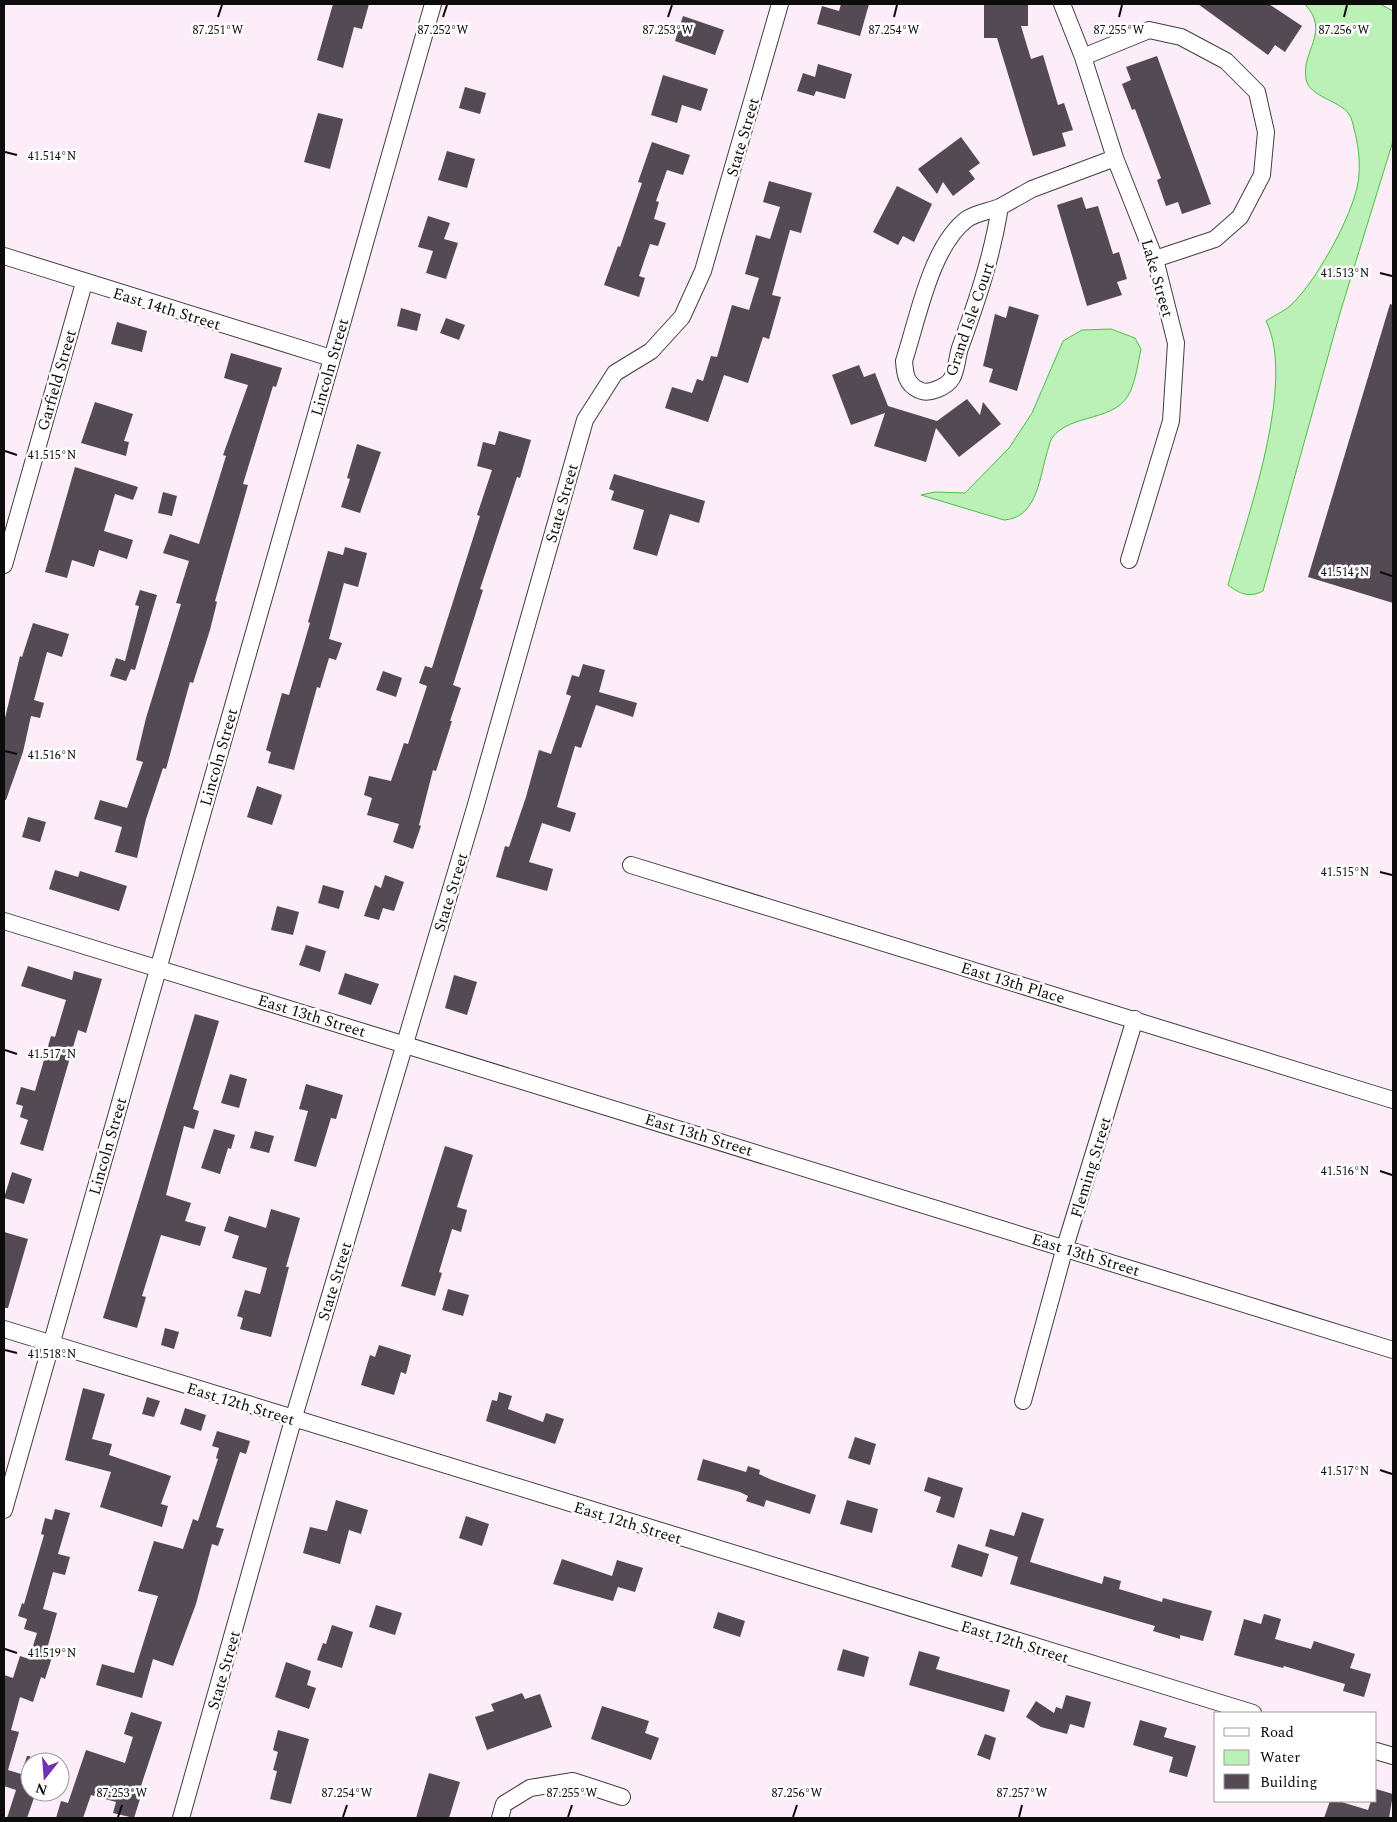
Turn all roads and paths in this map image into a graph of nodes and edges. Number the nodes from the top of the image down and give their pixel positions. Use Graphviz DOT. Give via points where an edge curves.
graph roads {
  1 [pos="433,4"];
  2 [pos="780,4"];
  3 [pos="1062,4"];
  4 [pos="1082,57"];
  5 [pos="1115,158"];
  6 [pos="1000,207"];
  7 [pos="4,256"];
  8 [pos="1155,259"];
  9 [pos="84,282"];
  10 [pos="331,358"];
  11 [pos="1128,560"];
  12 [pos="4,565"];
  13 [pos="632,866"];
  14 [pos="4,920"];
  15 [pos="157,968"];
  16 [pos="1136,1019"];
  17 [pos="404,1044"];
  18 [pos="1393,1100"];
  19 [pos="1066,1247"];
  20 [pos="4,1330"];
  21 [pos="52,1344"];
  22 [pos="1393,1350"];
  23 [pos="1023,1401"];
  24 [pos="293,1420"];
  25 [pos="4,1510"];
  26 [pos="1250,1712"];
  27 [pos="1377,1751"];
  28 [pos="1393,1756"];
  29 [pos="622,1797"];
  30 [pos="502,1811"];
  31 [pos="181,1818"];
  1 -- 10 [label="street, Lincoln Street"];
  2 -- 17 [label="street, State Street" via="703,271 682,317 651,351 615,373 585,420"];
  3 -- 4 [label="street, Lake Street"];
  4 -- 5 [label="street, Lake Street"];
  4 -- 8 [label="street" via="1148,30 1181,37 1226,61 1257,92 1266,132 1262,175 1240,217 1215,239"];
  5 -- 6 [label="street, Grand Isle Court" via="1032,189"];
  5 -- 8 [label="street, Lake Street"];
  6 -- 6 [label="street, Grand Isle Court" via="980,295 952,378 938,390 921,391 910,384 904,361 940,252 952,233 969,218"];
  7 -- 9 [label="street, East 14th Street"];
  8 -- 11 [label="street, Lake Street" via="1176,343 1171,421"];
  9 -- 10 [label="street, East 14th Street"];
  9 -- 12 [label="street, Garfield Street"];
  10 -- 15 [label="street, Lincoln Street"];
  13 -- 16 [label="street, East 13th Place"];
  14 -- 15 [label="street, East 13th Street"];
  15 -- 17 [label="street, East 13th Street"];
  15 -- 21 [label="street, Lincoln Street"];
  16 -- 18 [label="street, East 13th Place"];
  16 -- 19 [label="street, Fleming Street"];
  17 -- 19 [label="street, East 13th Street"];
  17 -- 24 [label="street, State Street"];
  19 -- 22 [label="street, East 13th Street"];
  19 -- 23 [label="street, Fleming Street"];
  20 -- 21 [label="street, East 12th Street"];
  21 -- 24 [label="street, East 12th Street"];
  21 -- 25 [label="street, Lincoln Street"];
  24 -- 26 [label="street, East 12th Street"];
  24 -- 31 [label="street, State Street"];
  27 -- 28 [label="street"];
  29 -- 30 [label="street" via="573,1781 530,1788"];
}
